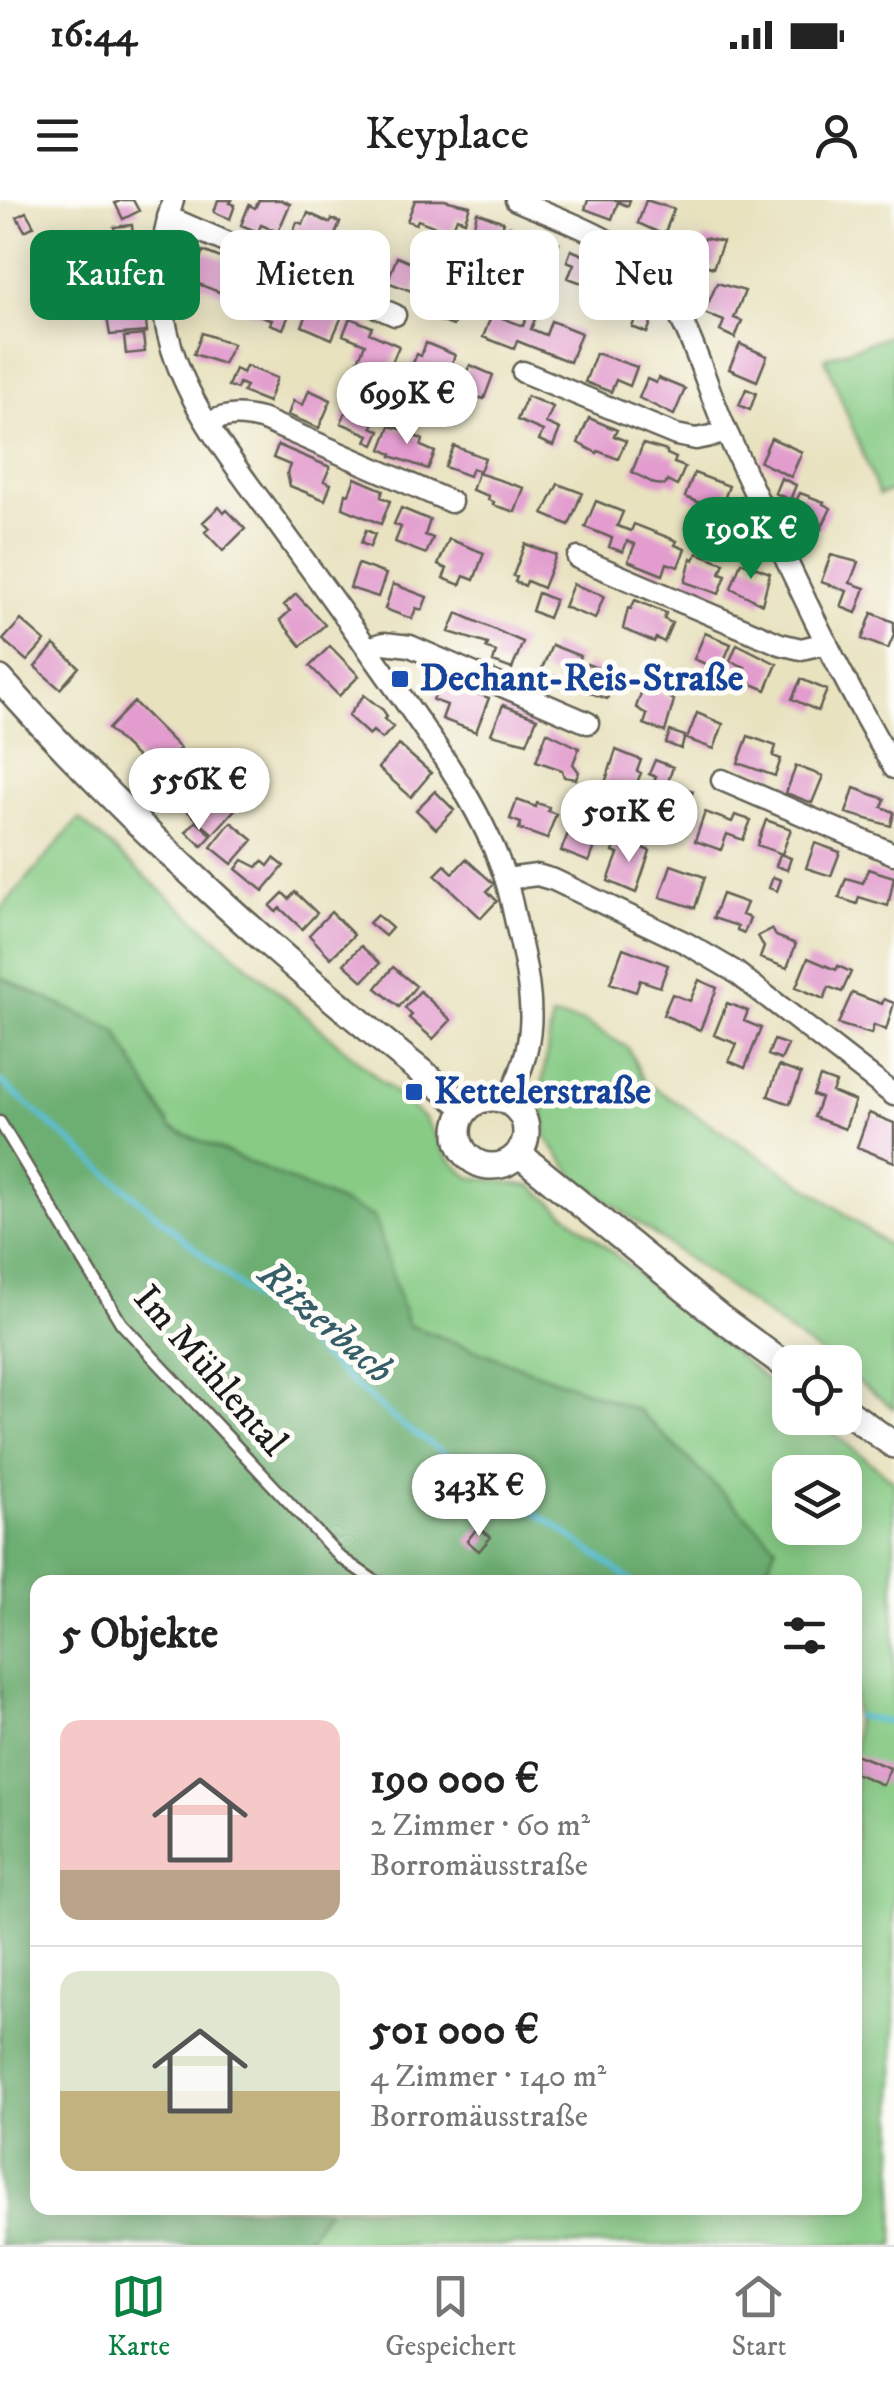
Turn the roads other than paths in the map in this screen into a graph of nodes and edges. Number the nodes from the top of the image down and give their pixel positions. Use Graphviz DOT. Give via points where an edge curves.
graph roads {
  1 [pos="516,200"];
  2 [pos="170,208"];
  3 [pos="395,315"];
  4 [pos="523,372"];
  5 [pos="208,423"];
  6 [pos="726,433"];
  7 [pos="451,502"];
  8 [pos="578,558"];
  9 [pos="827,644"];
  10 [pos="368,648"];
  11 [pos="0,679"];
  12 [pos="588,723"];
  13 [pos="894,768"];
  14 [pos="722,780"];
  15 [pos="894,854"];
  16 [pos="506,879"];
  17 [pos="894,1095"];
  18 [pos="507,1102"];
  19 [pos="467,1108"];
  20 [pos="0,1122"];
  21 [pos="519,1154"];
  22 [pos="772,1356"];
  23 [pos="862,1422"];
  24 [pos="894,1445"];
  25 [pos="367,1575"];
  1 -- 6 [label="street" via="602,237 656,279"];
  2 -- 3 [label="street"];
  2 -- 5 [label="street" via="160,278 166,322 186,386"];
  4 -- 6 [label="street" via="676,435"];
  5 -- 7 [label="street" via="226,414 264,420"];
  5 -- 10 [label="street"];
  6 -- 9 [label="street"];
  8 -- 9 [label="street" via="780,644"];
  9 -- 13 [label="street"];
  10 -- 12 [label="street" via="410,646"];
  10 -- 16 [label="street" via="456,777"];
  11 -- 19 [label="street" via="110,798 206,887"];
  14 -- 15 [label="street"];
  16 -- 17 [label="street" via="554,880 686,943 734,971"];
  16 -- 18 [label="street" via="530,984 532,1025 524,1068"];
  18 -- 19 [label="street" via="486,1098"];
  18 -- 21 [label="street" via="526,1125"];
  19 -- 21 [label="street" via="457,1128 469,1158 489,1167"];
  20 -- 25 [label="lane, Im Mühlental" via="121,1323 276,1492"];
  21 -- 22 [label="street"];
  23 -- 24 [label="street"];
}
